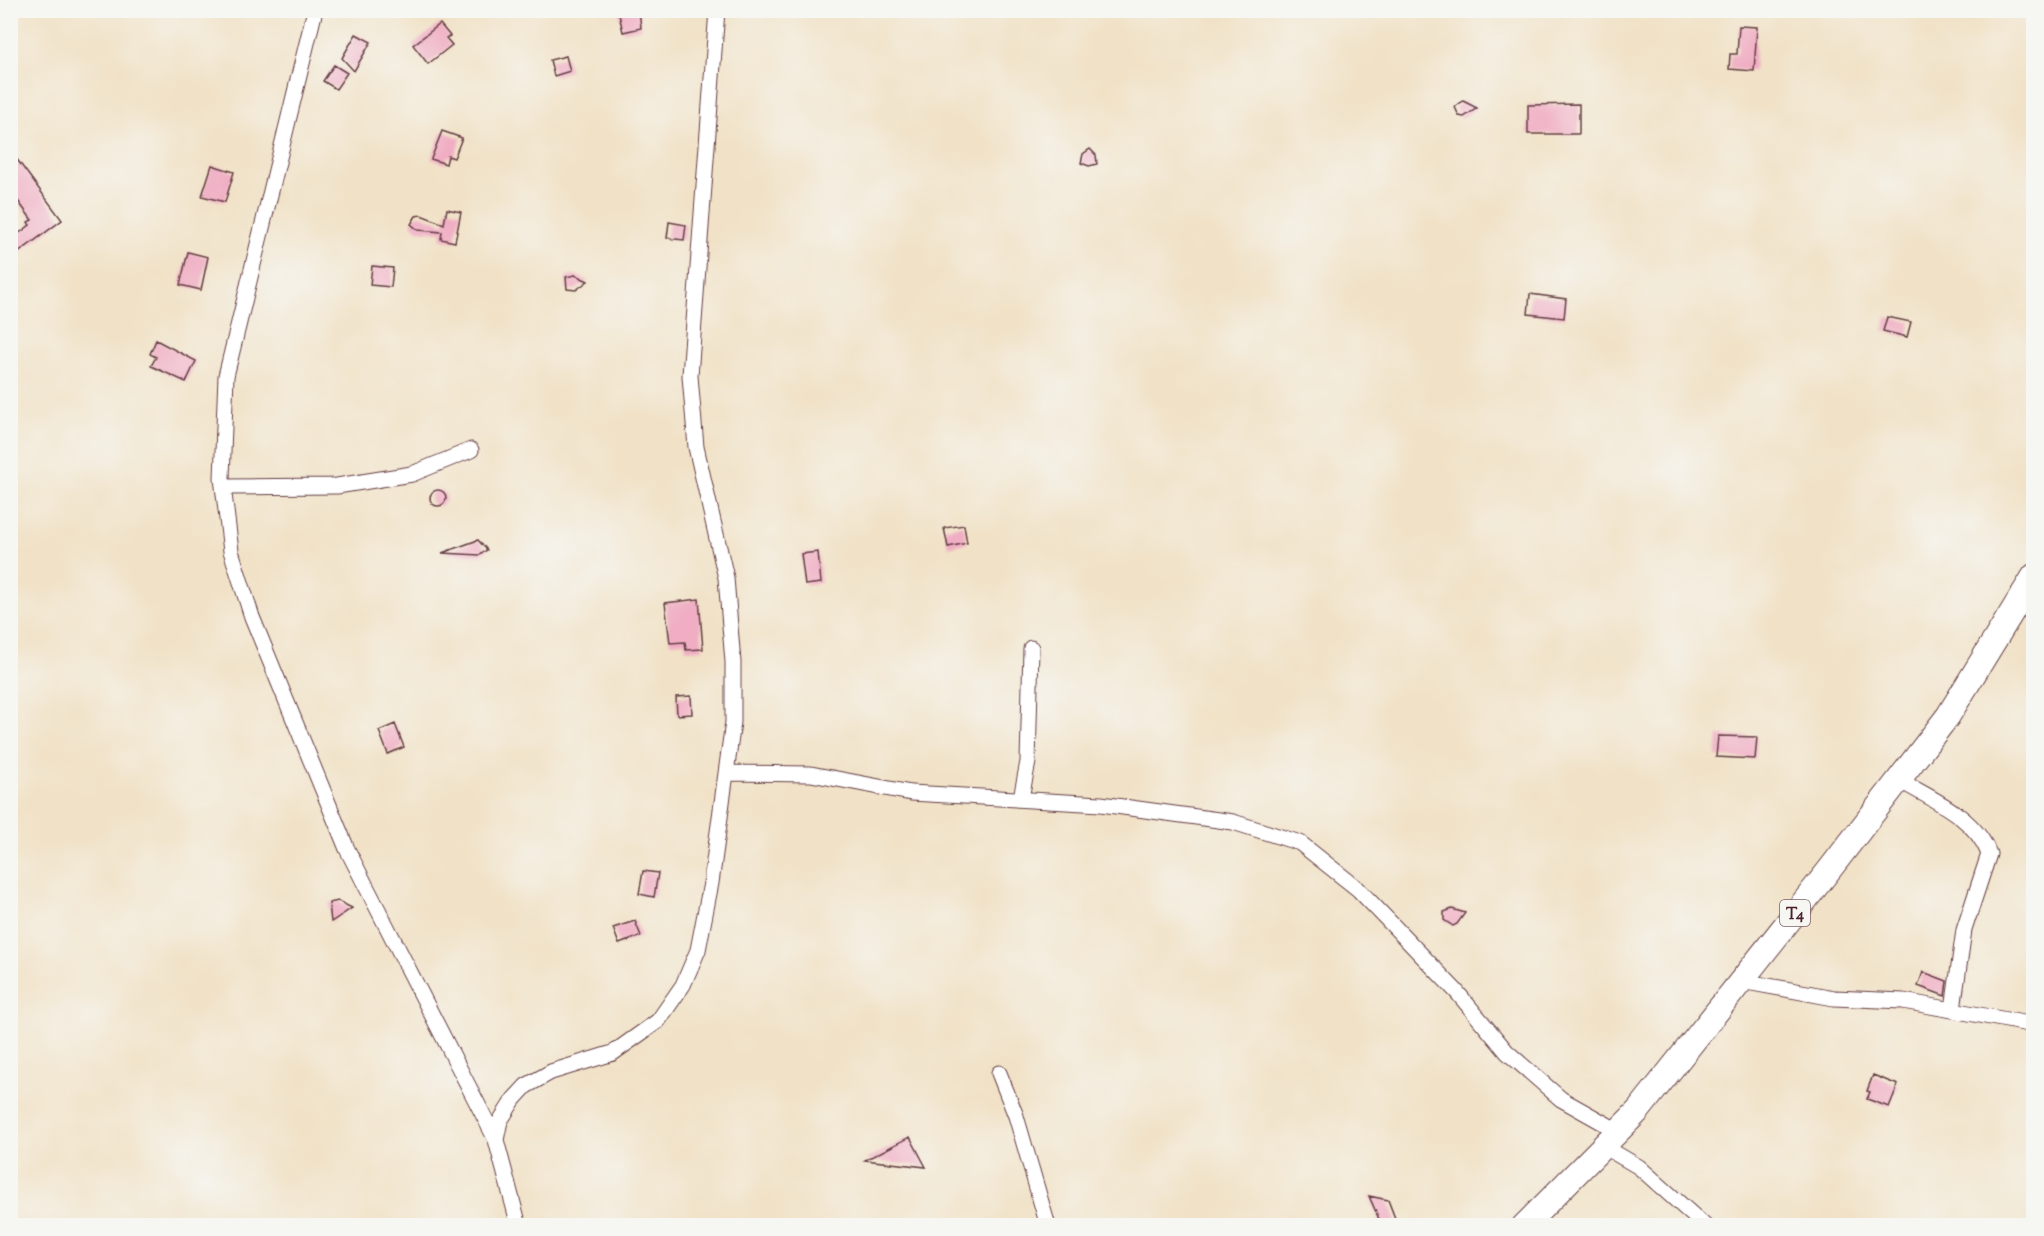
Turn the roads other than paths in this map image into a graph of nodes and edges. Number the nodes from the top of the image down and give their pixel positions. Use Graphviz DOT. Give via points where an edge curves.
graph roads {
  1 [pos="315,10"];
  2 [pos="717,10"];
  3 [pos="471,450"];
  4 [pos="223,488"];
  5 [pos="2034,576"];
  6 [pos="1030,648"];
  7 [pos="726,773"];
  8 [pos="1899,780"];
  9 [pos="1021,798"];
  10 [pos="1741,981"];
  11 [pos="1953,1009"];
  12 [pos="2034,1025"];
  13 [pos="999,1073"];
  14 [pos="1611,1138"];
  15 [pos="496,1140"];
  16 [pos="519,1226"];
  17 [pos="1048,1226"];
  18 [pos="1524,1226"];
  19 [pos="1705,1226"];
  1 -- 4 [label="street" via="226,376"];
  2 -- 7 [label="street" via="690,376 696,447 726,578 733,722"];
  3 -- 4 [label="street" via="412,474 337,486"];
  4 -- 15 [label="street" via="231,551 252,617 343,838"];
  5 -- 8 [label="highway, T4" via="1948,716"];
  6 -- 9 [label="street" via="1028,762"];
  7 -- 9 [label="street" via="811,774 911,793"];
  7 -- 15 [label="street" via="698,950 683,986 658,1021 613,1053 551,1072 526,1086 500,1121"];
  8 -- 10 [label="highway, T4"];
  8 -- 11 [label="street" via="1959,816 1981,836 1989,854 1964,930"];
  9 -- 14 [label="street" via="1101,804 1233,822 1300,843 1358,889 1456,991 1508,1052"];
  10 -- 11 [label="street" via="1834,998 1903,1001"];
  10 -- 14 [label="highway, T4" via="1638,1111"];
  11 -- 12 [label="street"];
  13 -- 17 [label="street" via="1016,1116"];
  14 -- 18 [label="highway, T4"];
  14 -- 19 [label="street"];
  15 -- 16 [label="street"];
}
